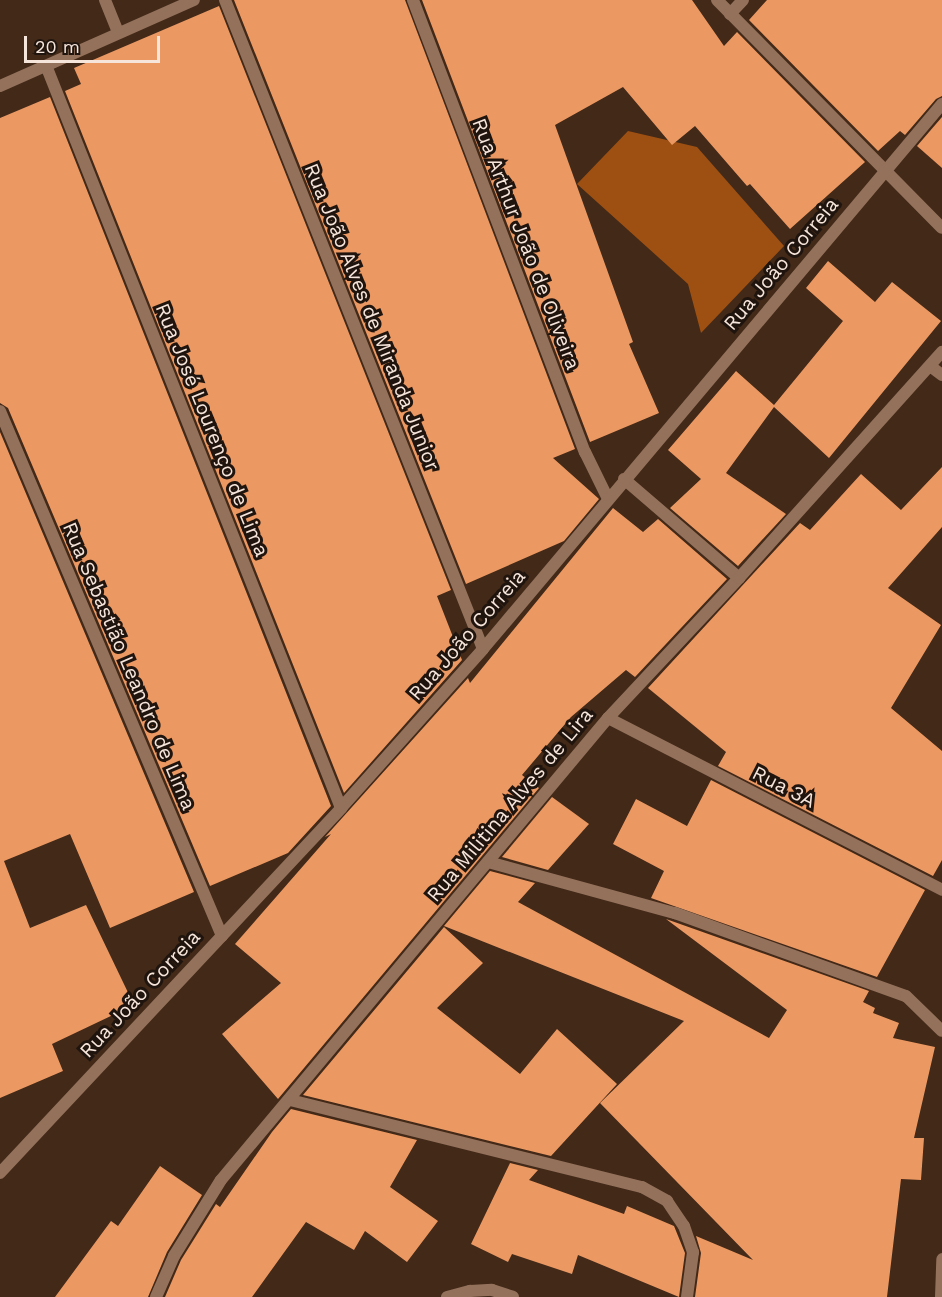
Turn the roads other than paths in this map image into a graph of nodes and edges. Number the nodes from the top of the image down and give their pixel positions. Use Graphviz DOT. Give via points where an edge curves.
graph roads {
  1 [pos="105,0"];
  2 [pos="194,0"];
  3 [pos="225,0"];
  4 [pos="413,0"];
  5 [pos="717,0"];
  6 [pos="743,0"];
  7 [pos="730,14"];
  8 [pos="118,32"];
  9 [pos="47,68"];
  10 [pos="0,86"];
  11 [pos="942,104"];
  12 [pos="886,171"];
  13 [pos="942,228"];
  14 [pos="942,351"];
  15 [pos="930,366"];
  16 [pos="942,375"];
  17 [pos="0,411"];
  18 [pos="624,479"];
  19 [pos="608,499"];
  20 [pos="739,578"];
  21 [pos="483,649"];
  22 [pos="608,718"];
  23 [pos="341,808"];
  24 [pos="488,862"];
  25 [pos="942,890"];
  26 [pos="222,936"];
  27 [pos="942,1031"];
  28 [pos="290,1100"];
  29 [pos="0,1173"];
  30 [pos="942,1259"];
  31 [pos="156,1297"];
  32 [pos="447,1297"];
  33 [pos="513,1297"];
  34 [pos="687,1297"];
  35 [pos="942,1297"];
  1 -- 8 [label="street"];
  2 -- 8 [label="street"];
  3 -- 21 [label="street, Rua João Alves de Miranda Junior"];
  4 -- 19 [label="street, Rua Arthur João de Oliveira" via="585,452"];
  5 -- 7 [label="street"];
  6 -- 7 [label="street"];
  7 -- 12 [label="street"];
  8 -- 9 [label="street"];
  9 -- 10 [label="street"];
  9 -- 23 [label="street, Rua José Lourenço de Lima"];
  11 -- 12 [label="street, Rua João Correia"];
  12 -- 13 [label="street"];
  12 -- 18 [label="street, Rua João Correia"];
  14 -- 15 [label="street, Rua Militina Alves de Lira"];
  15 -- 16 [label="street"];
  15 -- 20 [label="street, Rua Militina Alves de Lira"];
  17 -- 26 [label="street, Rua Sebastião Leandro de Lima"];
  18 -- 19 [label="street, Rua João Correia"];
  18 -- 20 [label="street"];
  19 -- 21 [label="street, Rua João Correia"];
  20 -- 22 [label="street, Rua Militina Alves de Lira"];
  21 -- 23 [label="street, Rua João Correia"];
  22 -- 24 [label="street, Rua Militina Alves de Lira"];
  22 -- 25 [label="street, Rua 3A"];
  23 -- 26 [label="street, Rua João Correia"];
  24 -- 27 [label="street" via="675,913 906,996"];
  24 -- 28 [label="street, Rua Militina Alves de Lira"];
  26 -- 29 [label="street, Rua João Correia"];
  28 -- 31 [label="street, Rua Militina Alves de Lira" via="221,1180 174,1256"];
  28 -- 34 [label="street" via="642,1187 667,1201 684,1226 693,1252"];
  30 -- 35 [label="street"];
  32 -- 33 [label="street" via="492,1290"];
}
